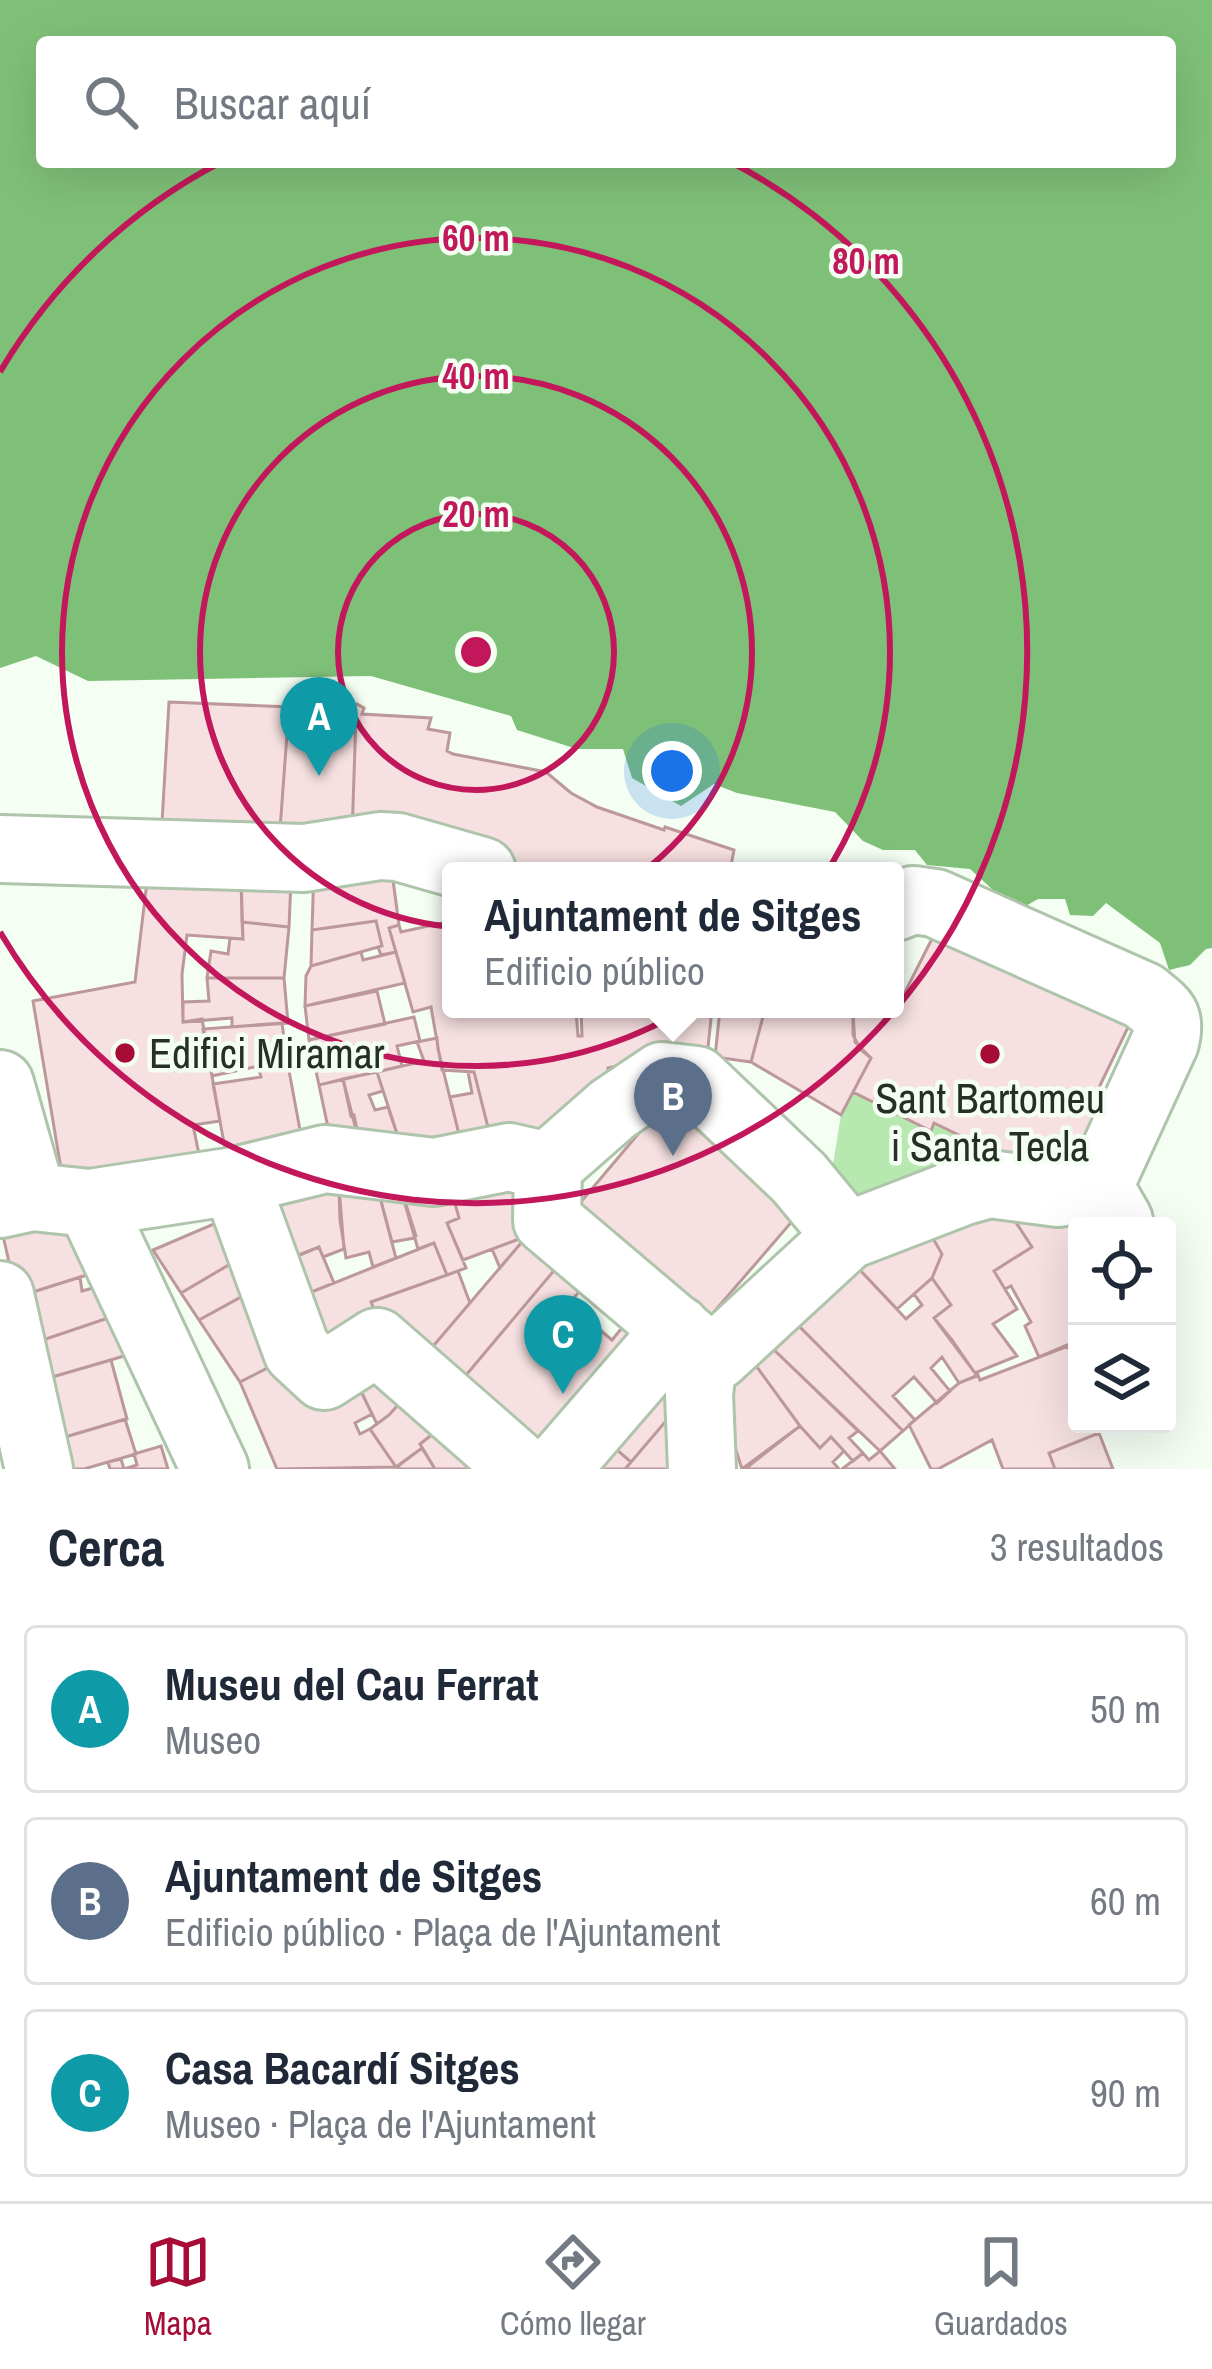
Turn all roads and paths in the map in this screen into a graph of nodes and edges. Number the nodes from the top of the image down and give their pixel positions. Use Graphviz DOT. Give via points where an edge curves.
graph roads {
  1 [pos="0,849"];
  2 [pos="448,862"];
  3 [pos="904,904"];
  4 [pos="0,1084"];
  5 [pos="548,1166"];
  6 [pos="235,1181"];
  7 [pos="41,1202"];
  8 [pos="847,1236"];
  9 [pos="0,1294"];
  10 [pos="691,1341"];
  11 [pos="39,1469"];
  12 [pos="215,1469"];
  13 [pos="521,1469"];
  14 [pos="556,1469"];
  15 [pos="702,1469"];
  1 -- 2 [label="street" via="304,858 392,847"];
  3 -- 8 [label="street" via="935,903 1144,996 1169,1025 1109,1203 989,1184"];
  4 -- 7 [label="street"];
  5 -- 6 [label="street" via="509,1157 434,1172 325,1159"];
  5 -- 8 [label="street" via="662,1076 697,1080 800,1178"];
  5 -- 10 [label="street" via="547,1220"];
  6 -- 7 [label="street"];
  6 -- 13 [label="street" via="297,1351 324,1376 377,1342"];
  7 -- 12 [label="street"];
  8 -- 10 [label="street" via="717,1356"];
  9 -- 11 [label="street"];
  10 -- 14 [label="street"];
  10 -- 15 [label="street"];
}
